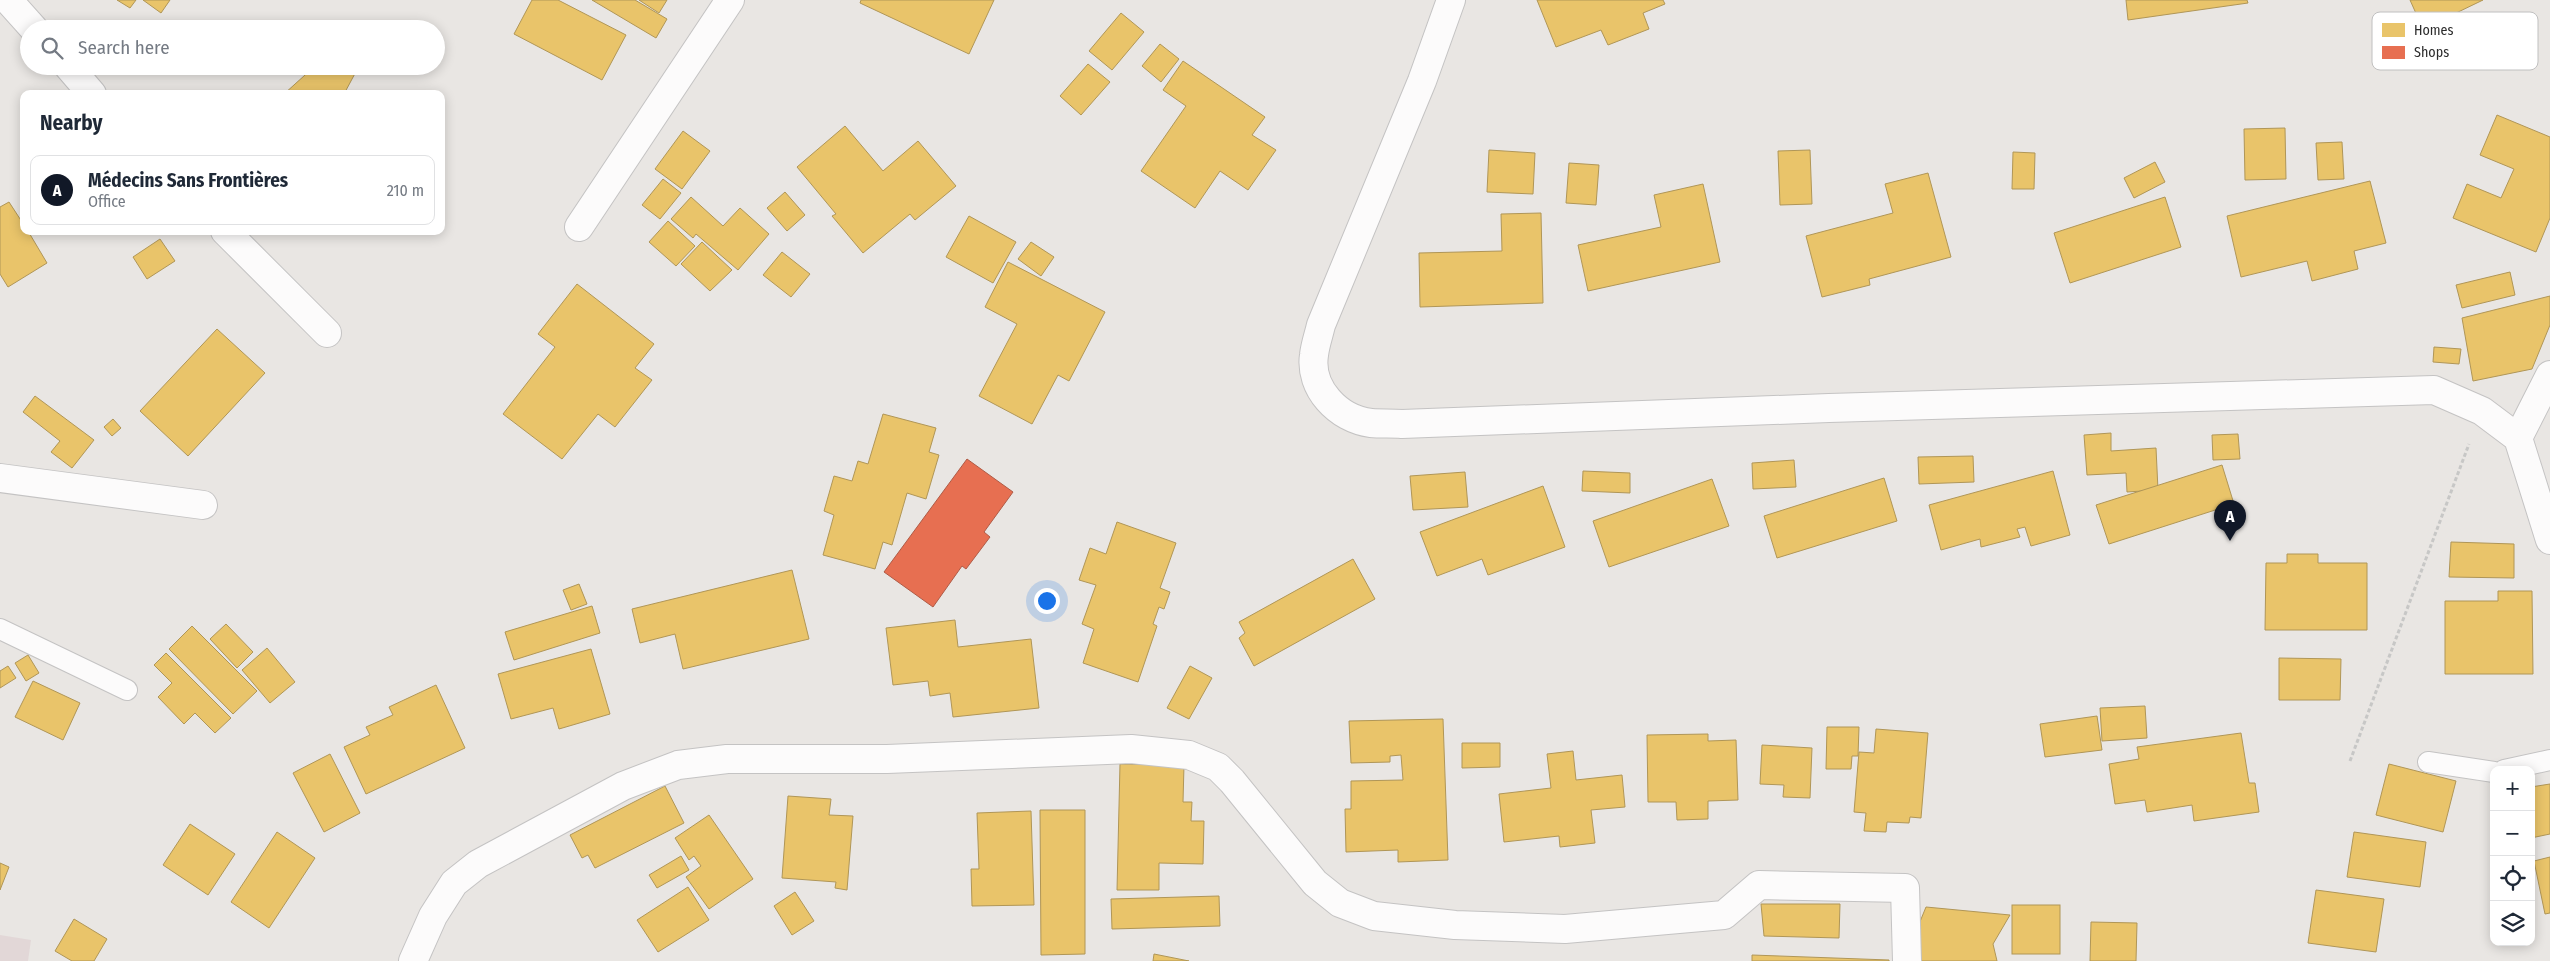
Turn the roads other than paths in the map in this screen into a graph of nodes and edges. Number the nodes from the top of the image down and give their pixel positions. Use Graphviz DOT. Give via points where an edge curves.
graph roads {
  1 [pos="8,0"];
  2 [pos="730,0"];
  3 [pos="1451,0"];
  4 [pos="26,20"];
  5 [pos="76,75"];
  6 [pos="89,90"];
  7 [pos="579,227"];
  8 [pos="229,235"];
  9 [pos="327,332"];
  10 [pos="2550,375"];
  11 [pos="2518,438"];
  12 [pos="0,478"];
  13 [pos="204,505"];
  14 [pos="2550,540"];
  15 [pos="0,629"];
  16 [pos="127,690"];
  17 [pos="2550,760"];
  18 [pos="2428,762"];
  19 [pos="2522,766"];
  20 [pos="2490,771"];
  21 [pos="413,961"];
  22 [pos="1907,961"];
  1 -- 4 [label="street"];
  2 -- 7 [label="street"];
  3 -- 11 [label="street" via="1422,81 1322,324 1314,356 1316,381 1329,403 1349,417 1369,423 1402,424 2434,390 2482,411"];
  5 -- 6 [label="street"];
  8 -- 9 [label="street"];
  10 -- 11 [label="street"];
  11 -- 14 [label="street"];
  12 -- 13 [label="street"];
  15 -- 16 [label="lane"];
  17 -- 19 [label="lane"];
  18 -- 20 [label="lane"];
  21 -- 22 [label="street" via="433,916 454,883 478,864 622,786 678,765 727,759 887,759 1132,749 1189,755 1218,767 1315,883 1340,903 1374,916 1455,925 1565,929 1724,916 1759,885 1905,888"];
}
